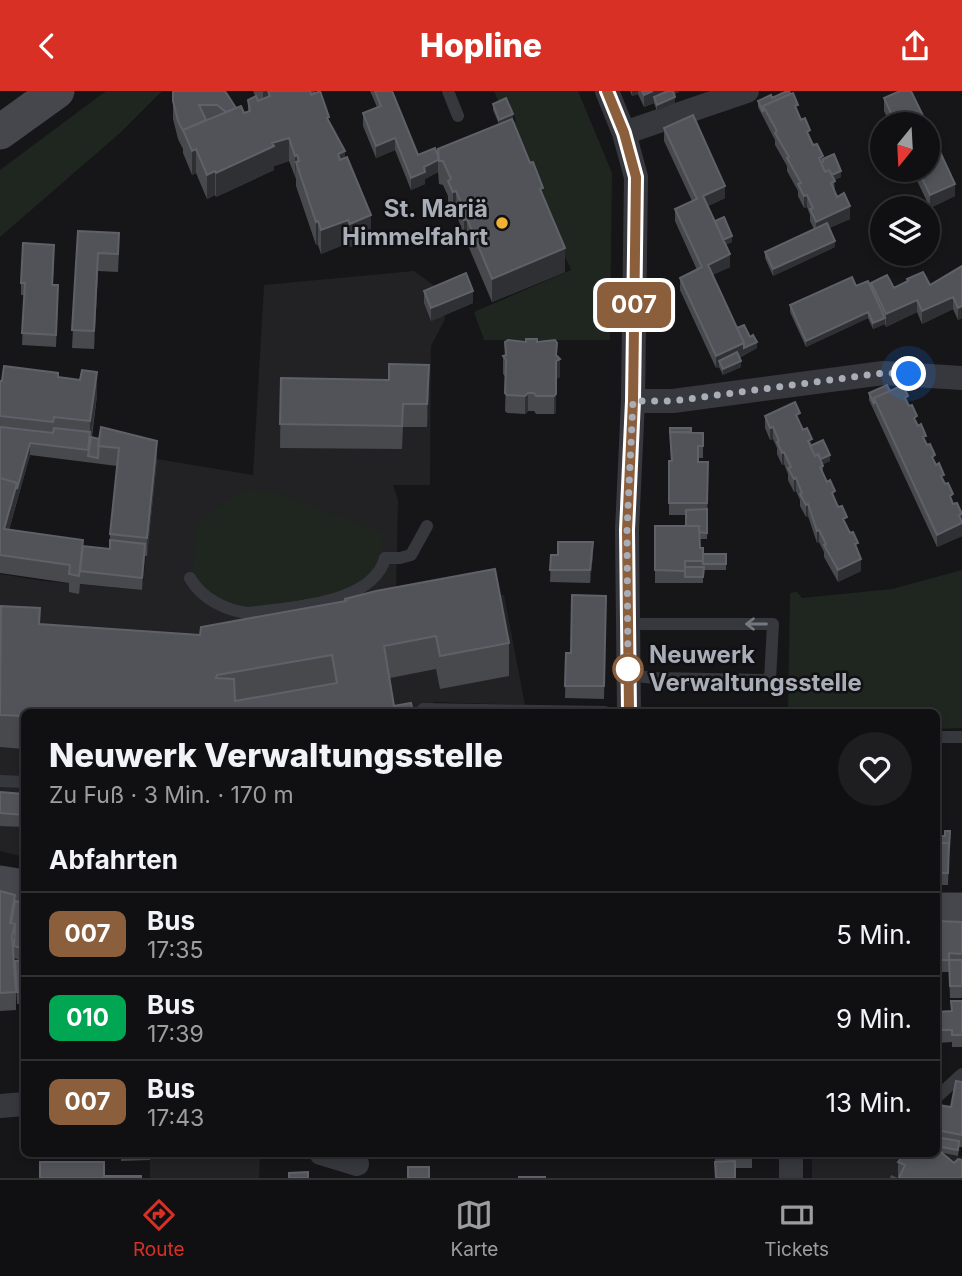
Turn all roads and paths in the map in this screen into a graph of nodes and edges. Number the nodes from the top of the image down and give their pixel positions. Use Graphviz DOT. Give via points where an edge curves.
graph roads {
  1 [pos="57,91"];
  2 [pos="448,91"];
  3 [pos="607,91"];
  4 [pos="747,91"];
  5 [pos="458,116"];
  6 [pos="0,132"];
  7 [pos="624,133"];
  8 [pos="962,377"];
  9 [pos="633,401"];
  10 [pos="427,526"];
  11 [pos="190,578"];
  12 [pos="629,624"];
  13 [pos="628,675"];
  14 [pos="629,709"];
  15 [pos="940,737"];
  16 [pos="962,737"];
  17 [pos="0,781"];
  18 [pos="21,782"];
  19 [pos="0,883"];
  20 [pos="21,886"];
  21 [pos="940,910"];
  22 [pos="962,910"];
  23 [pos="962,1074"];
  24 [pos="940,1094"];
  25 [pos="21,1104"];
  26 [pos="0,1106"];
  27 [pos="334,1157"];
  28 [pos="791,1157"];
  29 [pos="357,1164"];
  30 [pos="791,1178"];
  1 -- 6 [label="street"];
  2 -- 5 [label="lane"];
  3 -- 7 [label="street"];
  4 -- 7 [label="street"];
  7 -- 9 [label="street" via="636,177"];
  8 -- 9 [label="street" via="883,373 673,401"];
  9 -- 12 [label="street" via="627,530"];
  10 -- 11 [label="lane" via="411,555 385,558 379,571 354,593 334,599 240,612 212,601"];
  12 -- 13 [label="street"];
  13 -- 12 [label="lane, one-way" via="771,680 773,624"];
  13 -- 14 [label="street"];
  15 -- 16 [label="lane"];
  17 -- 18 [label="lane"];
  19 -- 20 [label="street"];
  21 -- 22 [label="street"];
  23 -- 24 [label="lane"];
  25 -- 26 [label="street"];
  27 -- 29 [label="street"];
  28 -- 30 [label="street"];
}
